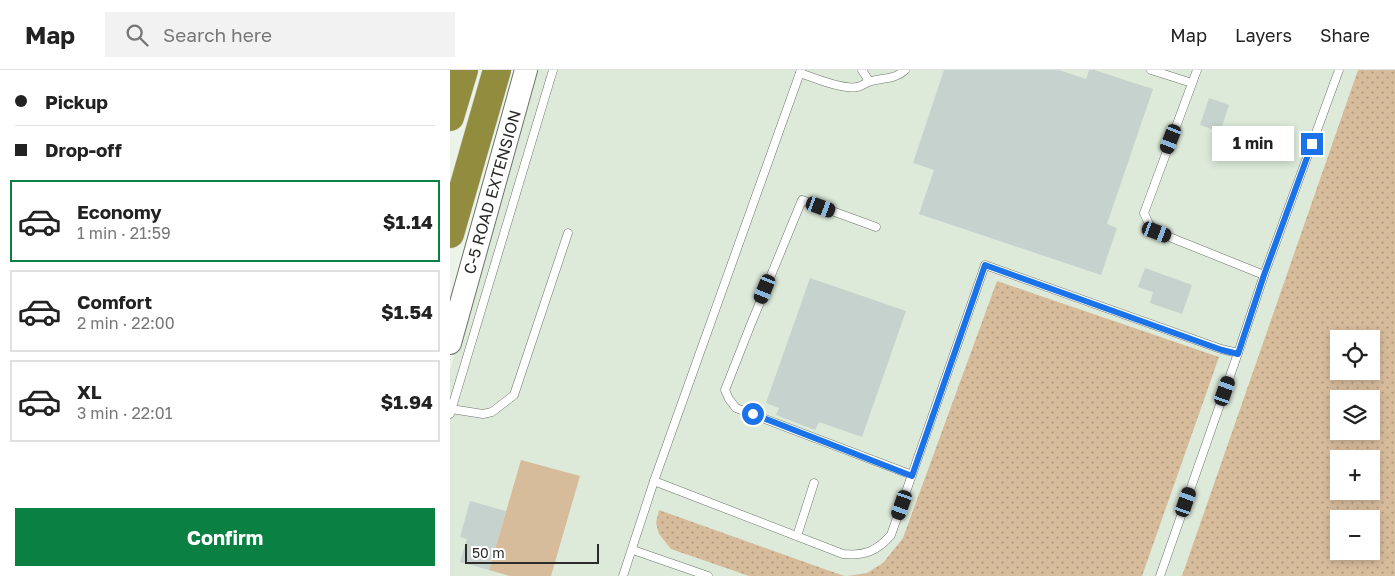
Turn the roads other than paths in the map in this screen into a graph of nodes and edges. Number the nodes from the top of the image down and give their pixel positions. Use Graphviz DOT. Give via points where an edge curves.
graph roads {
  1 [pos="464,70"];
  2 [pos="498,70"];
  3 [pos="526,70"];
  4 [pos="553,70"];
  5 [pos="862,70"];
  6 [pos="905,70"];
  7 [pos="1152,70"];
  8 [pos="1197,70"];
  9 [pos="1339,70"];
  10 [pos="800,72"];
  11 [pos="869,81"];
  12 [pos="1192,83"];
  13 [pos="450,117"];
  14 [pos="876,227"];
  15 [pos="568,233"];
  16 [pos="450,234"];
  17 [pos="1264,275"];
  18 [pos="450,343"];
  19 [pos="1238,354"];
  20 [pos="451,412"];
  21 [pos="912,476"];
  22 [pos="654,481"];
  23 [pos="814,483"];
  24 [pos="797,536"];
  25 [pos="632,550"];
  26 [pos="623,576"];
  27 [pos="708,576"];
  28 [pos="1160,576"];
  1 -- 13 [label="highway"];
  2 -- 16 [label="highway"];
  3 -- 18 [label="main road, C-5 ROAD EXTENSION"];
  4 -- 20 [label="lane"];
  5 -- 11 [label="lane"];
  6 -- 11 [label="lane" via="890,78"];
  7 -- 12 [label="lane"];
  8 -- 12 [label="lane"];
  9 -- 17 [label="lane"];
  10 -- 11 [label="lane" via="848,88 860,87"];
  10 -- 22 [label="lane"];
  12 -- 17 [label="lane" via="1144,213 1157,232"];
  14 -- 21 [label="lane" via="802,200 725,390 736,408"];
  15 -- 20 [label="lane" via="514,395 492,412"];
  17 -- 19 [label="lane"];
  19 -- 21 [label="lane" via="985,265"];
  19 -- 28 [label="lane"];
  21 -- 24 [label="lane" via="891,535 882,545 858,555 843,554"];
  22 -- 24 [label="lane"];
  22 -- 25 [label="lane"];
  23 -- 24 [label="lane"];
  25 -- 26 [label="lane"];
  25 -- 27 [label="lane"];
}
